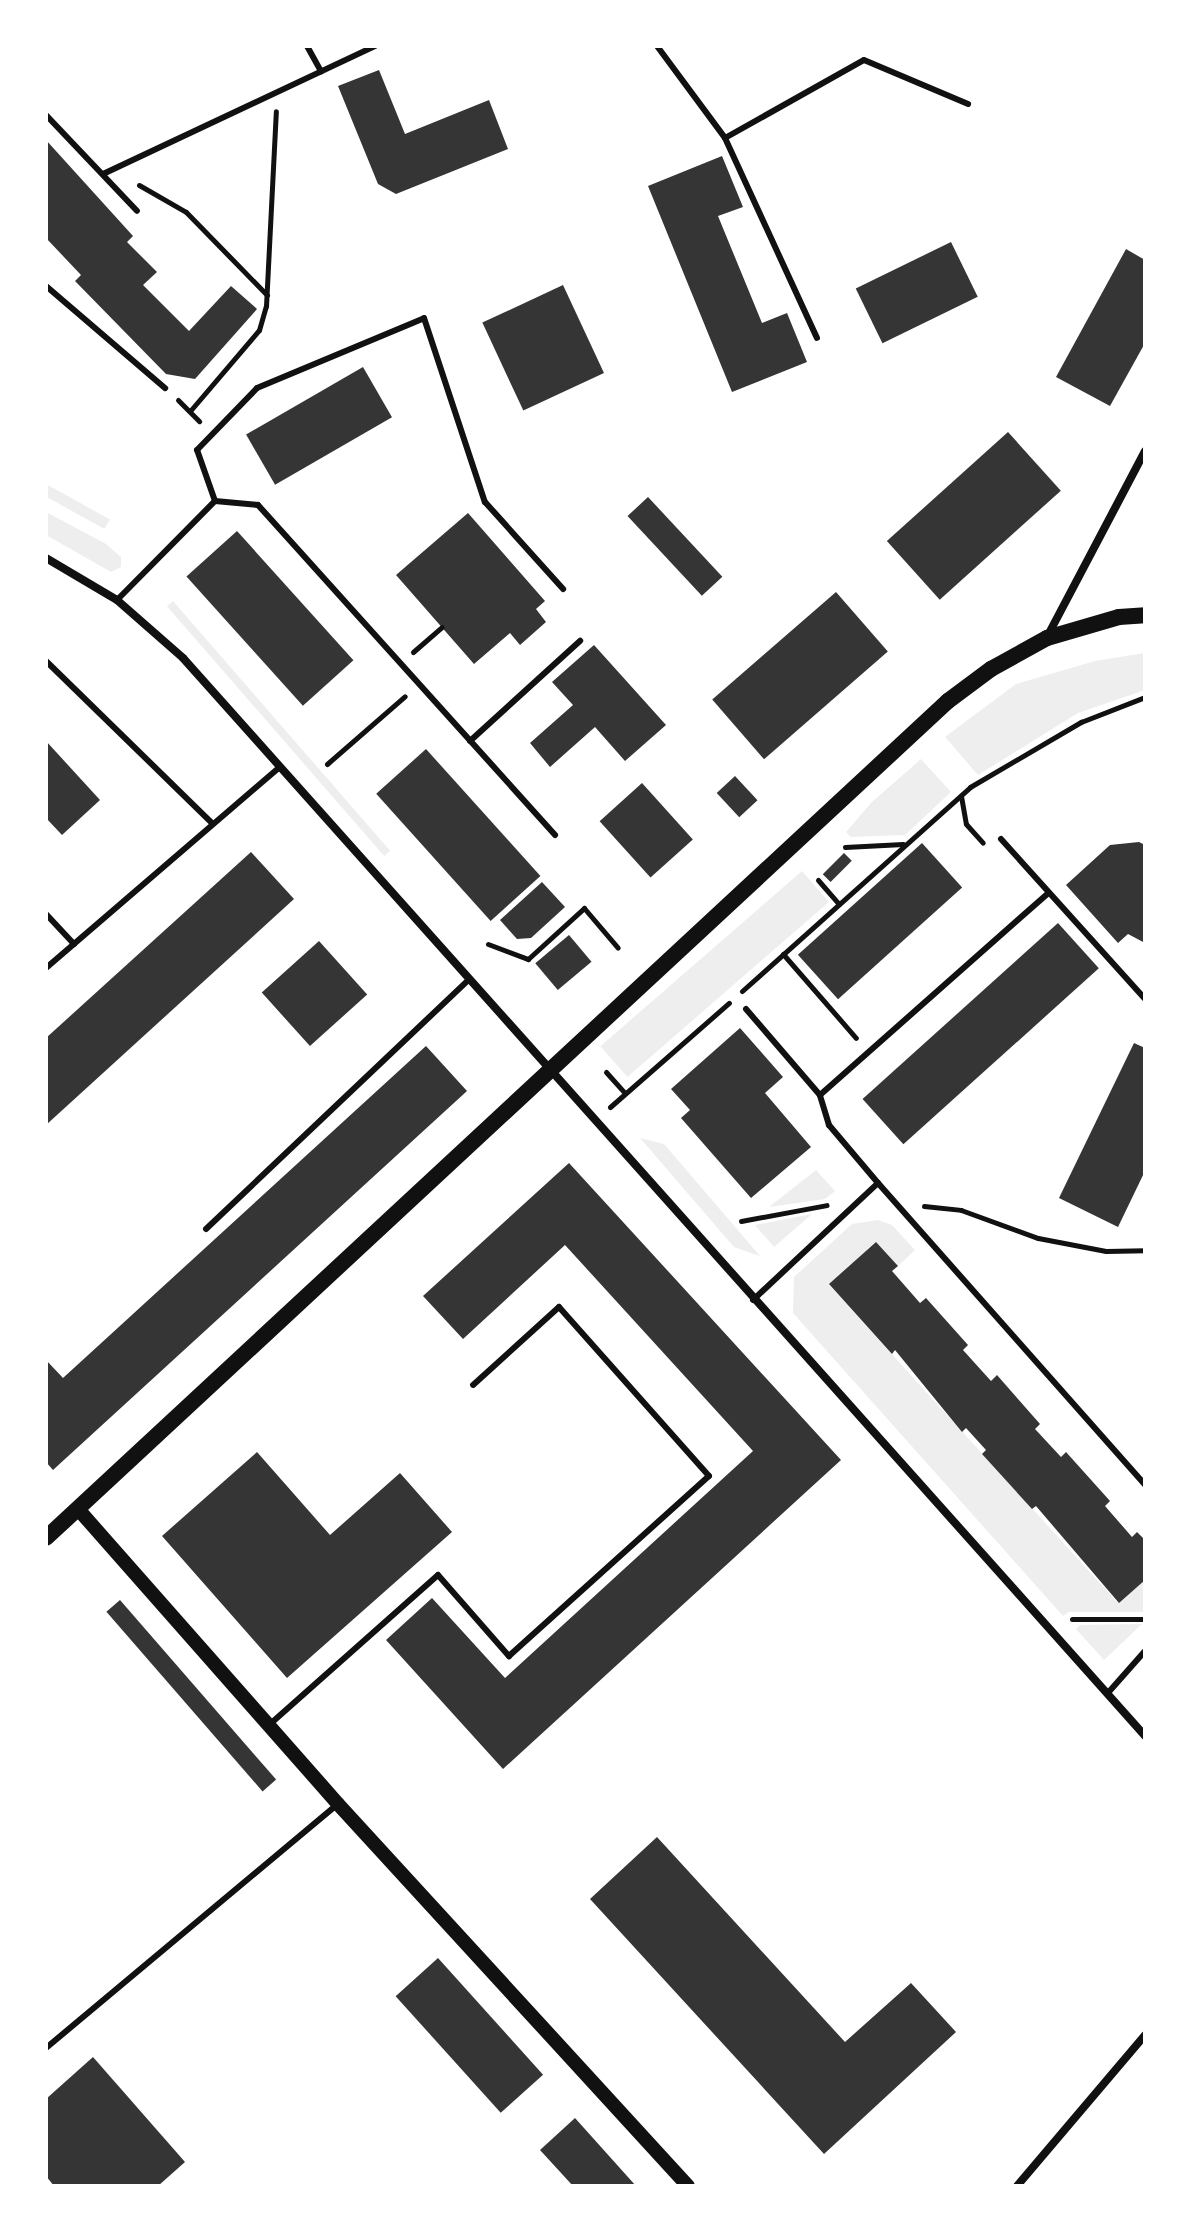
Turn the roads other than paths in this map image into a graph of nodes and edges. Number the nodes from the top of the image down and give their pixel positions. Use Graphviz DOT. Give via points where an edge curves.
graph roads {
  1 [pos="307,46"];
  2 [pos="375,46"];
  3 [pos="657,46"];
  4 [pos="321,71"];
  5 [pos="968,104"];
  6 [pos="46,115"];
  7 [pos="725,138"];
  8 [pos="103,174"];
  9 [pos="137,211"];
  10 [pos="46,286"];
  11 [pos="817,338"];
  12 [pos="165,388"];
  13 [pos="1145,451"];
  14 [pos="215,501"];
  15 [pos="46,558"];
  16 [pos="563,589"];
  17 [pos="117,600"];
  18 [pos="1145,615"];
  19 [pos="1047,638"];
  20 [pos="580,641"];
  21 [pos="46,661"];
  22 [pos="470,741"];
  23 [pos="280,767"];
  24 [pos="212,823"];
  25 [pos="555,835"];
  26 [pos="1001,839"];
  27 [pos="1048,893"];
  28 [pos="46,914"];
  29 [pos="74,944"];
  30 [pos="46,968"];
  31 [pos="469,979"];
  32 [pos="1145,999"];
  33 [pos="746,1009"];
  34 [pos="549,1068"];
  35 [pos="820,1095"];
  36 [pos="878,1183"];
  37 [pos="206,1229"];
  38 [pos="753,1300"];
  39 [pos="473,1385"];
  40 [pos="1145,1485"];
  41 [pos="78,1509"];
  42 [pos="46,1538"];
  43 [pos="1145,1651"];
  44 [pos="1107,1694"];
  45 [pos="269,1725"];
  46 [pos="1145,1736"];
  47 [pos="338,1804"];
  48 [pos="1145,2035"];
  49 [pos="46,2048"];
  50 [pos="688,2186"];
  51 [pos="1017,2186"];
  1 -- 4 [label="lane"];
  2 -- 4 [label="lane"];
  3 -- 7 [label="lane"];
  4 -- 8 [label="lane"];
  5 -- 7 [label="lane" via="864,60"];
  6 -- 8 [label="lane"];
  7 -- 11 [label="lane"];
  8 -- 9 [label="lane"];
  10 -- 12 [label="lane"];
  13 -- 19 [label="street"];
  14 -- 16 [label="lane" via="197,450 257,388 424,318 485,502"];
  14 -- 17 [label="lane"];
  14 -- 22 [label="lane" via="258,505"];
  15 -- 17 [label="street"];
  17 -- 23 [label="street" via="183,658"];
  18 -- 19 [label="main road"];
  19 -- 34 [label="main road" via="991,669 938,709"];
  20 -- 22 [label="lane"];
  21 -- 24 [label="lane"];
  22 -- 25 [label="lane"];
  23 -- 24 [label="lane"];
  23 -- 31 [label="street"];
  24 -- 29 [label="lane"];
  26 -- 27 [label="lane"];
  27 -- 32 [label="lane"];
  27 -- 35 [label="lane"];
  28 -- 29 [label="lane"];
  29 -- 30 [label="lane"];
  31 -- 34 [label="street"];
  31 -- 37 [label="lane"];
  33 -- 35 [label="lane"];
  34 -- 38 [label="street"];
  34 -- 41 [label="main road"];
  35 -- 36 [label="lane" via="829,1125"];
  36 -- 38 [label="lane"];
  36 -- 40 [label="lane"];
  38 -- 44 [label="street"];
  39 -- 45 [label="lane" via="559,1307 709,1476 509,1656 438,1575"];
  41 -- 42 [label="main road"];
  41 -- 45 [label="street"];
  43 -- 44 [label="lane"];
  44 -- 46 [label="street"];
  45 -- 47 [label="street"];
  47 -- 49 [label="lane"];
  47 -- 50 [label="street"];
  48 -- 51 [label="street"];
}
